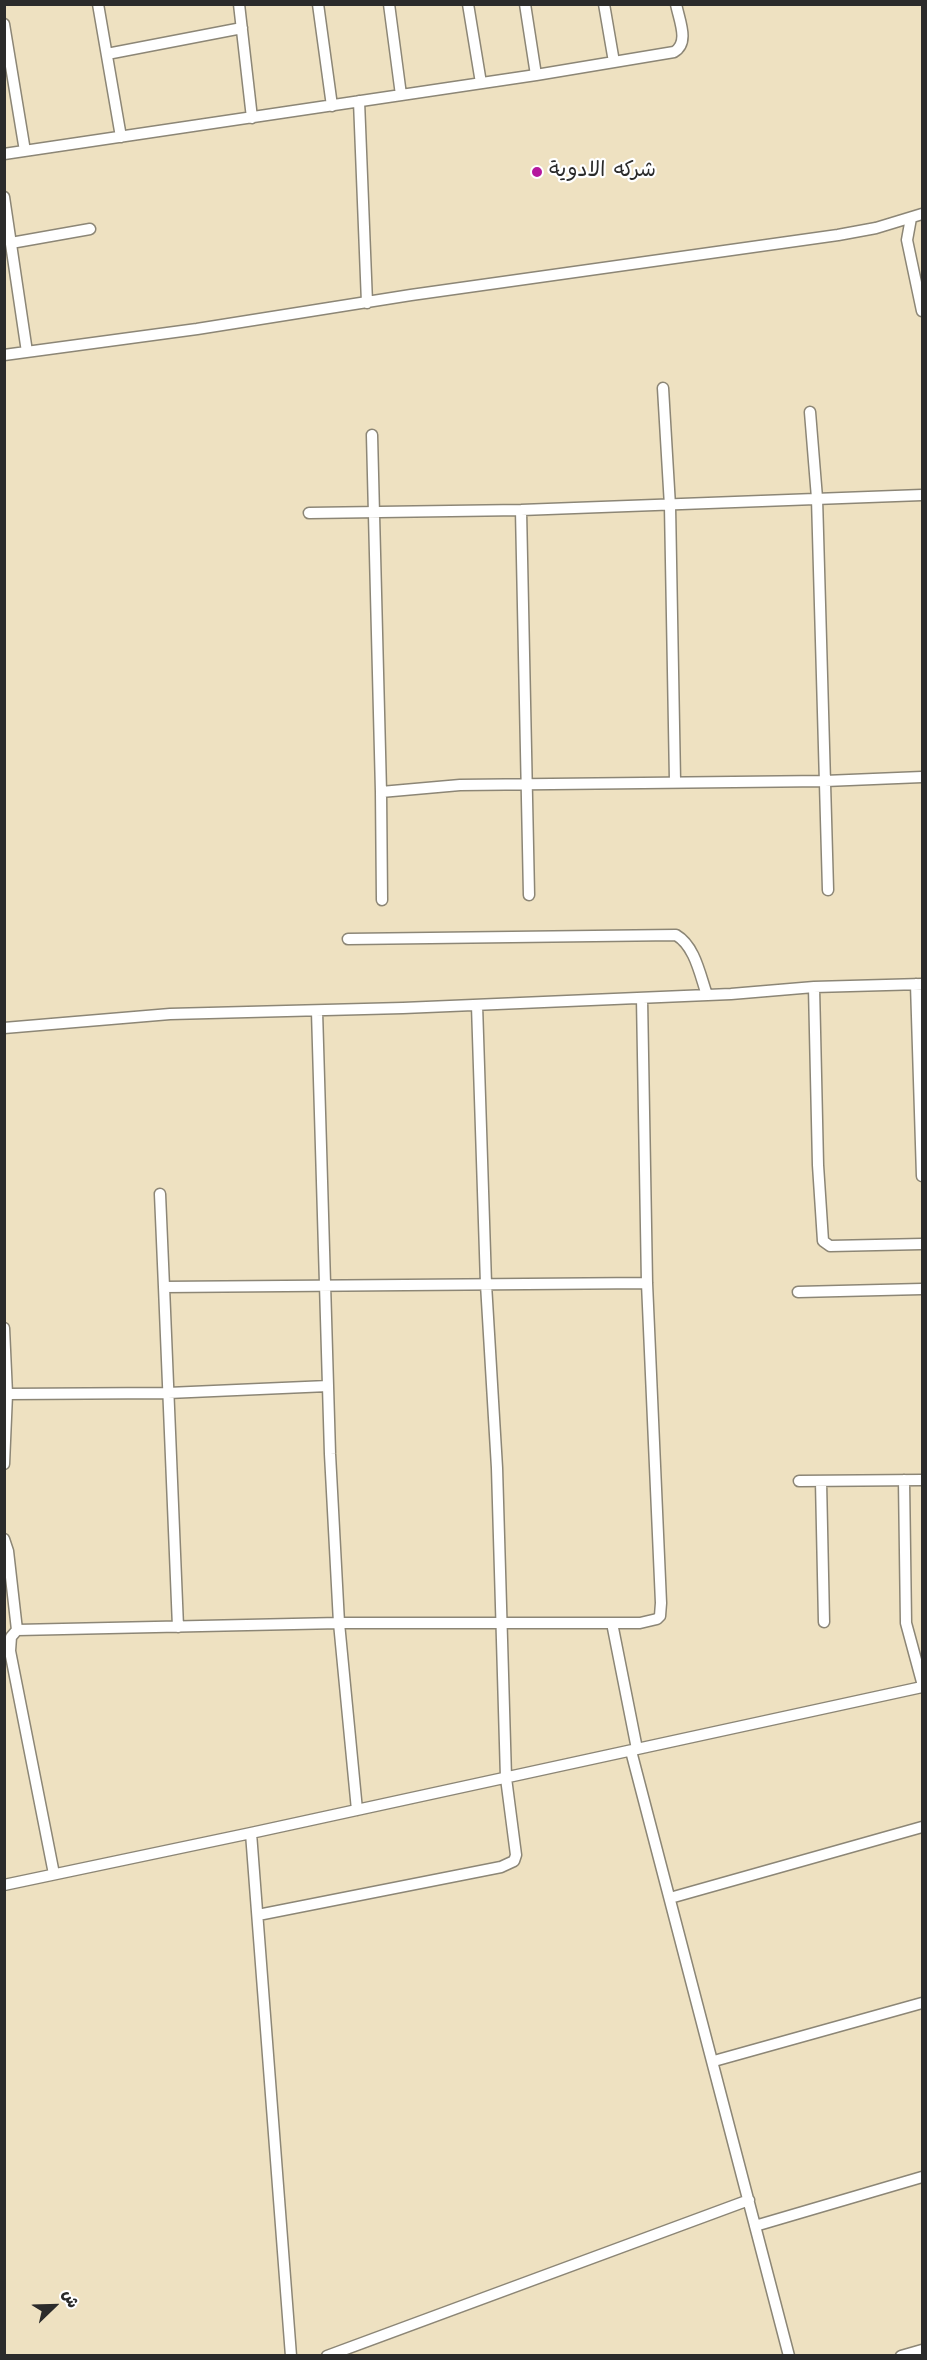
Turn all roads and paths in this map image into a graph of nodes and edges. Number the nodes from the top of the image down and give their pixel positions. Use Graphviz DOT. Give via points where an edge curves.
graph roads {
  1 [pos="98,4"];
  2 [pos="239,4"];
  3 [pos="318,4"];
  4 [pos="389,4"];
  5 [pos="468,4"];
  6 [pos="525,4"];
  7 [pos="604,4"];
  8 [pos="676,4"];
  9 [pos="4,24"];
  10 [pos="242,28"];
  11 [pos="107,54"];
  12 [pos="614,62"];
  13 [pos="536,75"];
  14 [pos="481,83"];
  15 [pos="401,95"];
  16 [pos="358,102"];
  17 [pos="332,106"];
  18 [pos="252,118"];
  19 [pos="121,137"];
  20 [pos="25,151"];
  21 [pos="4,154"];
  22 [pos="4,197"];
  23 [pos="922,214"];
  24 [pos="911,218"];
  25 [pos="891,224"];
  26 [pos="90,229"];
  27 [pos="907,240"];
  28 [pos="11,243"];
  29 [pos="367,303"];
  30 [pos="922,310"];
  31 [pos="27,352"];
  32 [pos="4,355"];
  33 [pos="663,388"];
  34 [pos="810,412"];
  35 [pos="372,435"];
  36 [pos="922,495"];
  37 [pos="817,498"];
  38 [pos="670,506"];
  39 [pos="521,510"];
  40 [pos="309,513"];
  41 [pos="374,513"];
  42 [pos="922,777"];
  43 [pos="675,781"];
  44 [pos="825,781"];
  45 [pos="527,785"];
  46 [pos="381,792"];
  47 [pos="828,890"];
  48 [pos="529,895"];
  49 [pos="382,900"];
  50 [pos="348,939"];
  51 [pos="919,984"];
  52 [pos="814,987"];
  53 [pos="707,995"];
  54 [pos="642,998"];
  55 [pos="477,1005"];
  56 [pos="317,1011"];
  57 [pos="4,1028"];
  58 [pos="922,1176"];
  59 [pos="160,1194"];
  60 [pos="922,1244"];
  61 [pos="647,1283"];
  62 [pos="486,1284"];
  63 [pos="326,1285"];
  64 [pos="164,1287"];
  65 [pos="922,1289"];
  66 [pos="798,1292"];
  67 [pos="4,1328"];
  68 [pos="328,1386"];
  69 [pos="168,1393"];
  70 [pos="7,1394"];
  71 [pos="5,1452"];
  72 [pos="4,1464"];
  73 [pos="922,1479"];
  74 [pos="904,1480"];
  75 [pos="799,1481"];
  76 [pos="821,1481"];
  77 [pos="4,1539"];
  78 [pos="824,1622"];
  79 [pos="339,1623"];
  80 [pos="612,1623"];
  81 [pos="502,1624"];
  82 [pos="178,1627"];
  83 [pos="17,1630"];
  84 [pos="922,1685"];
  85 [pos="634,1750"];
  86 [pos="506,1778"];
  87 [pos="357,1810"];
  88 [pos="922,1827"];
  89 [pos="251,1833"];
  90 [pos="54,1874"];
  91 [pos="4,1885"];
  92 [pos="670,1898"];
  93 [pos="258,1915"];
  94 [pos="922,2003"];
  95 [pos="714,2061"];
  96 [pos="922,2177"];
  97 [pos="749,2200"];
  98 [pos="755,2226"];
  99 [pos="922,2350"];
  100 [pos="291,2355"];
  101 [pos="327,2355"];
  102 [pos="789,2355"];
  103 [pos="901,2355"];
  1 -- 11 [label="street"];
  2 -- 10 [label="street"];
  3 -- 17 [label="street"];
  4 -- 15 [label="street"];
  5 -- 14 [label="street"];
  6 -- 13 [label="street"];
  7 -- 12 [label="street"];
  8 -- 12 [label="street" via="684,42 681,48"];
  9 -- 20 [label="street"];
  10 -- 11 [label="street"];
  10 -- 18 [label="street"];
  11 -- 19 [label="street"];
  12 -- 13 [label="street"];
  13 -- 14 [label="street"];
  14 -- 15 [label="street"];
  15 -- 16 [label="street"];
  16 -- 17 [label="street"];
  16 -- 29 [label="street"];
  17 -- 18 [label="street"];
  18 -- 19 [label="street"];
  19 -- 20 [label="street"];
  20 -- 21 [label="street"];
  22 -- 28 [label="street"];
  23 -- 24 [label="street"];
  24 -- 25 [label="street"];
  24 -- 27 [label="street"];
  25 -- 27 [label="street"];
  25 -- 29 [label="street"];
  26 -- 28 [label="street"];
  27 -- 30 [label="street"];
  28 -- 31 [label="street"];
  29 -- 31 [label="street"];
  31 -- 32 [label="street"];
  33 -- 38 [label="street"];
  34 -- 37 [label="street"];
  35 -- 41 [label="street"];
  36 -- 37 [label="street"];
  37 -- 38 [label="street"];
  37 -- 44 [label="street"];
  38 -- 39 [label="street"];
  38 -- 43 [label="street"];
  39 -- 41 [label="street"];
  39 -- 45 [label="street"];
  40 -- 41 [label="street"];
  41 -- 46 [label="street"];
  42 -- 44 [label="street"];
  43 -- 44 [label="street"];
  43 -- 45 [label="street"];
  44 -- 47 [label="street"];
  45 -- 46 [label="street" via="460,784"];
  45 -- 48 [label="street"];
  46 -- 49 [label="street"];
  50 -- 53 [label="street" via="676,935 689,947"];
  51 -- 52 [label="street"];
  51 -- 58 [label="street"];
  52 -- 53 [label="street"];
  52 -- 60 [label="street" via="823,1241 830,1246"];
  53 -- 54 [label="street"];
  54 -- 55 [label="street"];
  54 -- 61 [label="street"];
  55 -- 56 [label="street"];
  55 -- 62 [label="street"];
  56 -- 57 [label="street" via="170,1014"];
  56 -- 63 [label="street"];
  59 -- 64 [label="street"];
  61 -- 62 [label="street"];
  61 -- 80 [label="street" via="660,1616 652,1622"];
  62 -- 63 [label="street"];
  62 -- 81 [label="street"];
  63 -- 64 [label="street"];
  63 -- 68 [label="street"];
  64 -- 69 [label="street"];
  65 -- 66 [label="street"];
  67 -- 70 [label="street"];
  68 -- 69 [label="street"];
  68 -- 79 [label="street"];
  69 -- 70 [label="street"];
  69 -- 82 [label="street"];
  70 -- 71 [label="street"];
  71 -- 72 [label="street"];
  73 -- 74 [label="street"];
  74 -- 76 [label="street"];
  74 -- 84 [label="street" via="906,1623"];
  75 -- 76 [label="street"];
  76 -- 78 [label="street"];
  77 -- 83 [label="street"];
  79 -- 81 [label="street"];
  79 -- 82 [label="street"];
  79 -- 87 [label="street"];
  80 -- 81 [label="street"];
  80 -- 85 [label="street"];
  81 -- 86 [label="street"];
  82 -- 83 [label="street"];
  83 -- 90 [label="street" via="9,1652"];
  84 -- 85 [label="street"];
  85 -- 86 [label="street"];
  85 -- 92 [label="street"];
  86 -- 87 [label="street"];
  86 -- 93 [label="street" via="516,1855 510,1863"];
  87 -- 89 [label="street"];
  88 -- 92 [label="street"];
  89 -- 90 [label="street"];
  89 -- 93 [label="street"];
  90 -- 91 [label="street"];
  92 -- 95 [label="street"];
  93 -- 100 [label="street"];
  94 -- 95 [label="street"];
  95 -- 97 [label="street"];
  96 -- 98 [label="street"];
  97 -- 98 [label="street"];
  97 -- 101 [label="street"];
  98 -- 102 [label="street"];
  99 -- 103 [label="street"];
}
